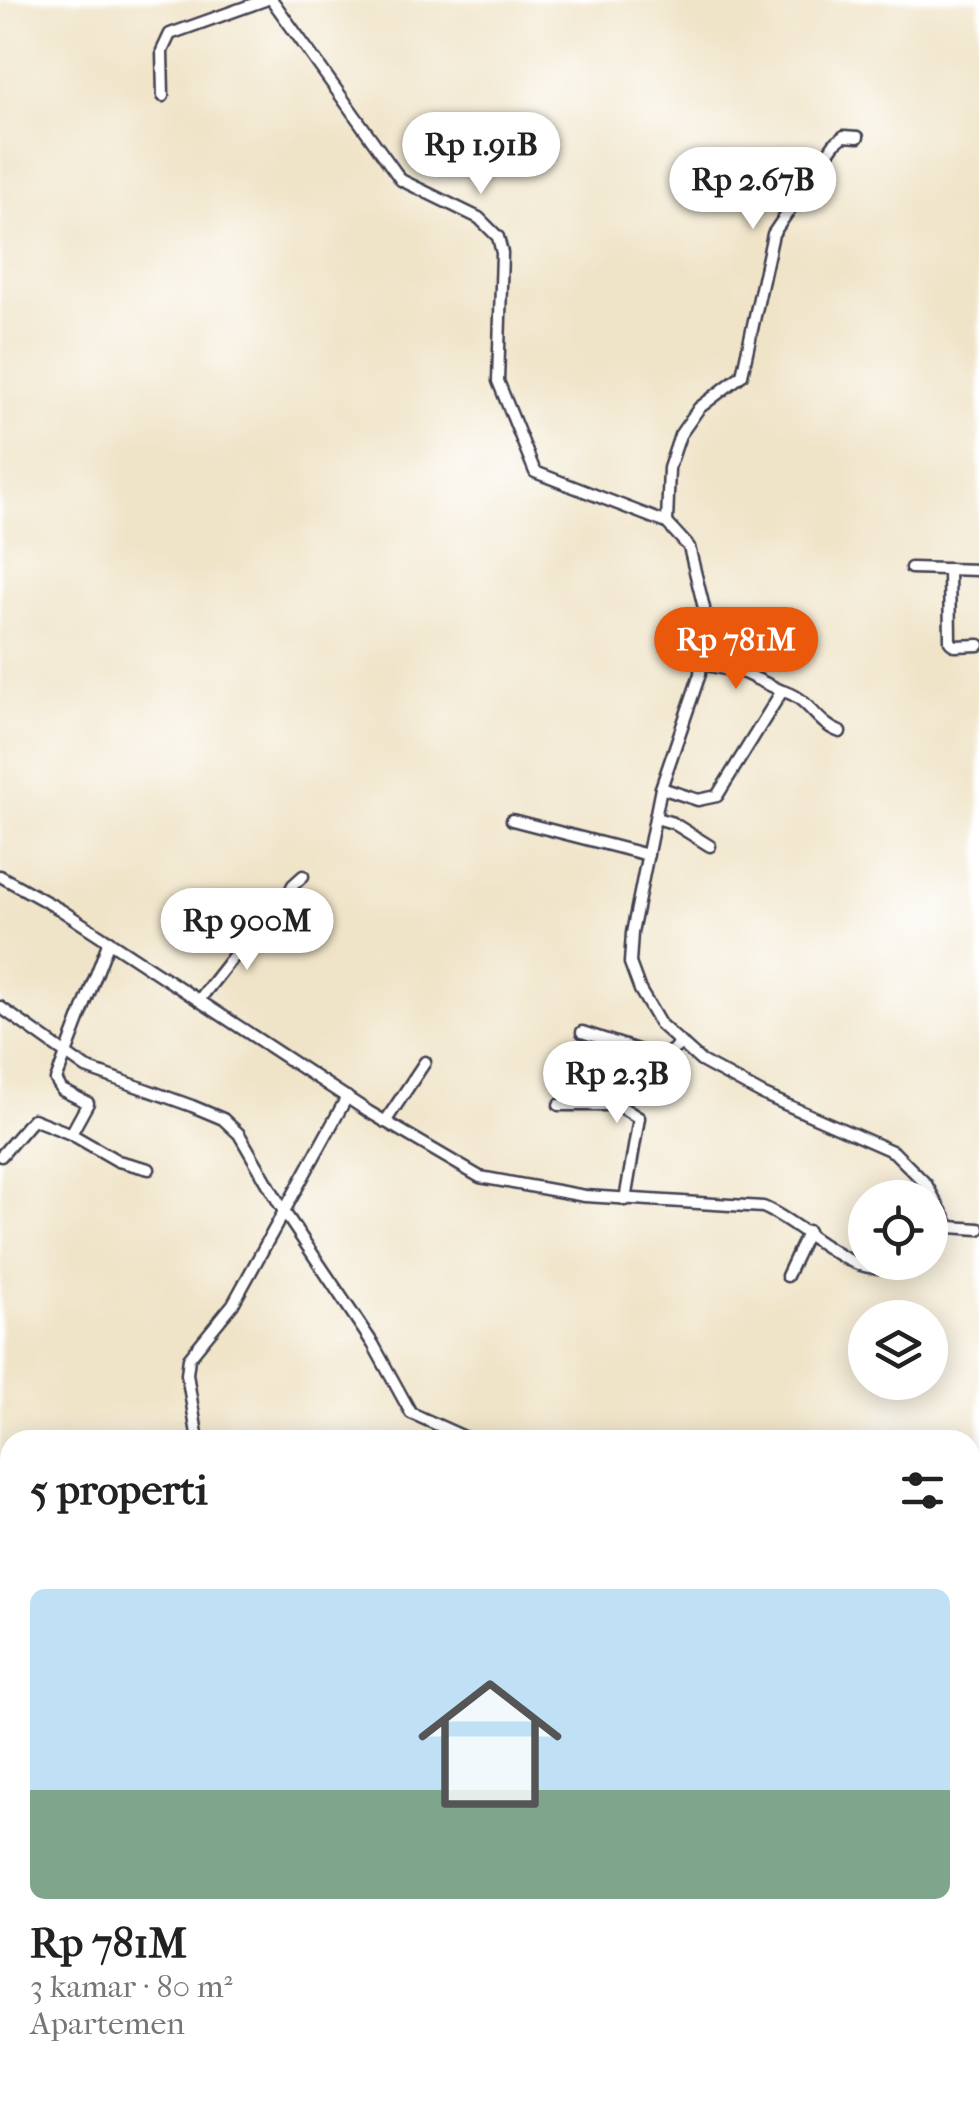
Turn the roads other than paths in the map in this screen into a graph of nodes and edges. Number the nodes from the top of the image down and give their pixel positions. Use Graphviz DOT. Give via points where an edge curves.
graph roads {
  1 [pos="264,0"];
  2 [pos="272,0"];
  3 [pos="162,96"];
  4 [pos="858,137"];
  5 [pos="667,523"];
  6 [pos="911,568"];
  7 [pos="948,569"];
  8 [pos="979,570"];
  9 [pos="979,645"];
  10 [pos="701,664"];
  11 [pos="782,691"];
  12 [pos="840,732"];
  13 [pos="661,788"];
  14 [pos="656,818"];
  15 [pos="512,820"];
  16 [pos="710,846"];
  17 [pos="648,855"];
  18 [pos="0,876"];
  19 [pos="303,876"];
  20 [pos="108,941"];
  21 [pos="199,1000"];
  22 [pos="0,1007"];
  23 [pos="582,1032"];
  24 [pos="682,1044"];
  25 [pos="64,1052"];
  26 [pos="425,1062"];
  27 [pos="347,1098"];
  28 [pos="560,1104"];
  29 [pos="385,1122"];
  30 [pos="71,1134"];
  31 [pos="2,1156"];
  32 [pos="149,1169"];
  33 [pos="626,1195"];
  34 [pos="282,1210"];
  35 [pos="950,1226"];
  36 [pos="979,1229"];
  37 [pos="808,1231"];
  38 [pos="848,1258"];
  39 [pos="786,1276"];
  40 [pos="196,1430"];
  41 [pos="448,1430"];
  1 -- 3 [label="street" via="170,34 162,51"];
  2 -- 5 [label="street" via="401,180 478,218 498,237 498,381 535,472"];
  4 -- 5 [label="street" via="834,144 776,228 742,374 689,418 672,453"];
  5 -- 10 [label="street" via="689,547 699,585"];
  6 -- 7 [label="street"];
  7 -- 8 [label="street"];
  7 -- 9 [label="street" via="950,642"];
  10 -- 11 [label="street" via="744,673"];
  10 -- 13 [label="street"];
  11 -- 12 [label="street" via="796,694 824,726"];
  11 -- 13 [label="street" via="717,796 698,800"];
  13 -- 14 [label="street"];
  14 -- 16 [label="street"];
  14 -- 17 [label="street"];
  15 -- 17 [label="street"];
  17 -- 24 [label="street" via="630,964 660,1024"];
  18 -- 20 [label="street"];
  19 -- 21 [label="street"];
  20 -- 21 [label="street"];
  20 -- 25 [label="street"];
  21 -- 27 [label="street"];
  22 -- 25 [label="street"];
  23 -- 24 [label="street" via="662,1058"];
  24 -- 35 [label="street" via="762,1094 894,1152 926,1184"];
  25 -- 30 [label="street" via="56,1084 88,1103"];
  25 -- 34 [label="street" via="106,1079 223,1119 239,1134"];
  26 -- 29 [label="street"];
  27 -- 29 [label="street"];
  27 -- 34 [label="street"];
  28 -- 33 [label="street" via="618,1105 639,1118"];
  29 -- 33 [label="street" via="480,1177 528,1189"];
  30 -- 31 [label="street" via="33,1119"];
  30 -- 32 [label="street" via="118,1161"];
  33 -- 37 [label="street" via="764,1207"];
  34 -- 40 [label="street" via="232,1304 189,1358"];
  34 -- 41 [label="street" via="412,1414"];
  35 -- 36 [label="street"];
  37 -- 38 [label="street"];
  37 -- 39 [label="street"];
}
